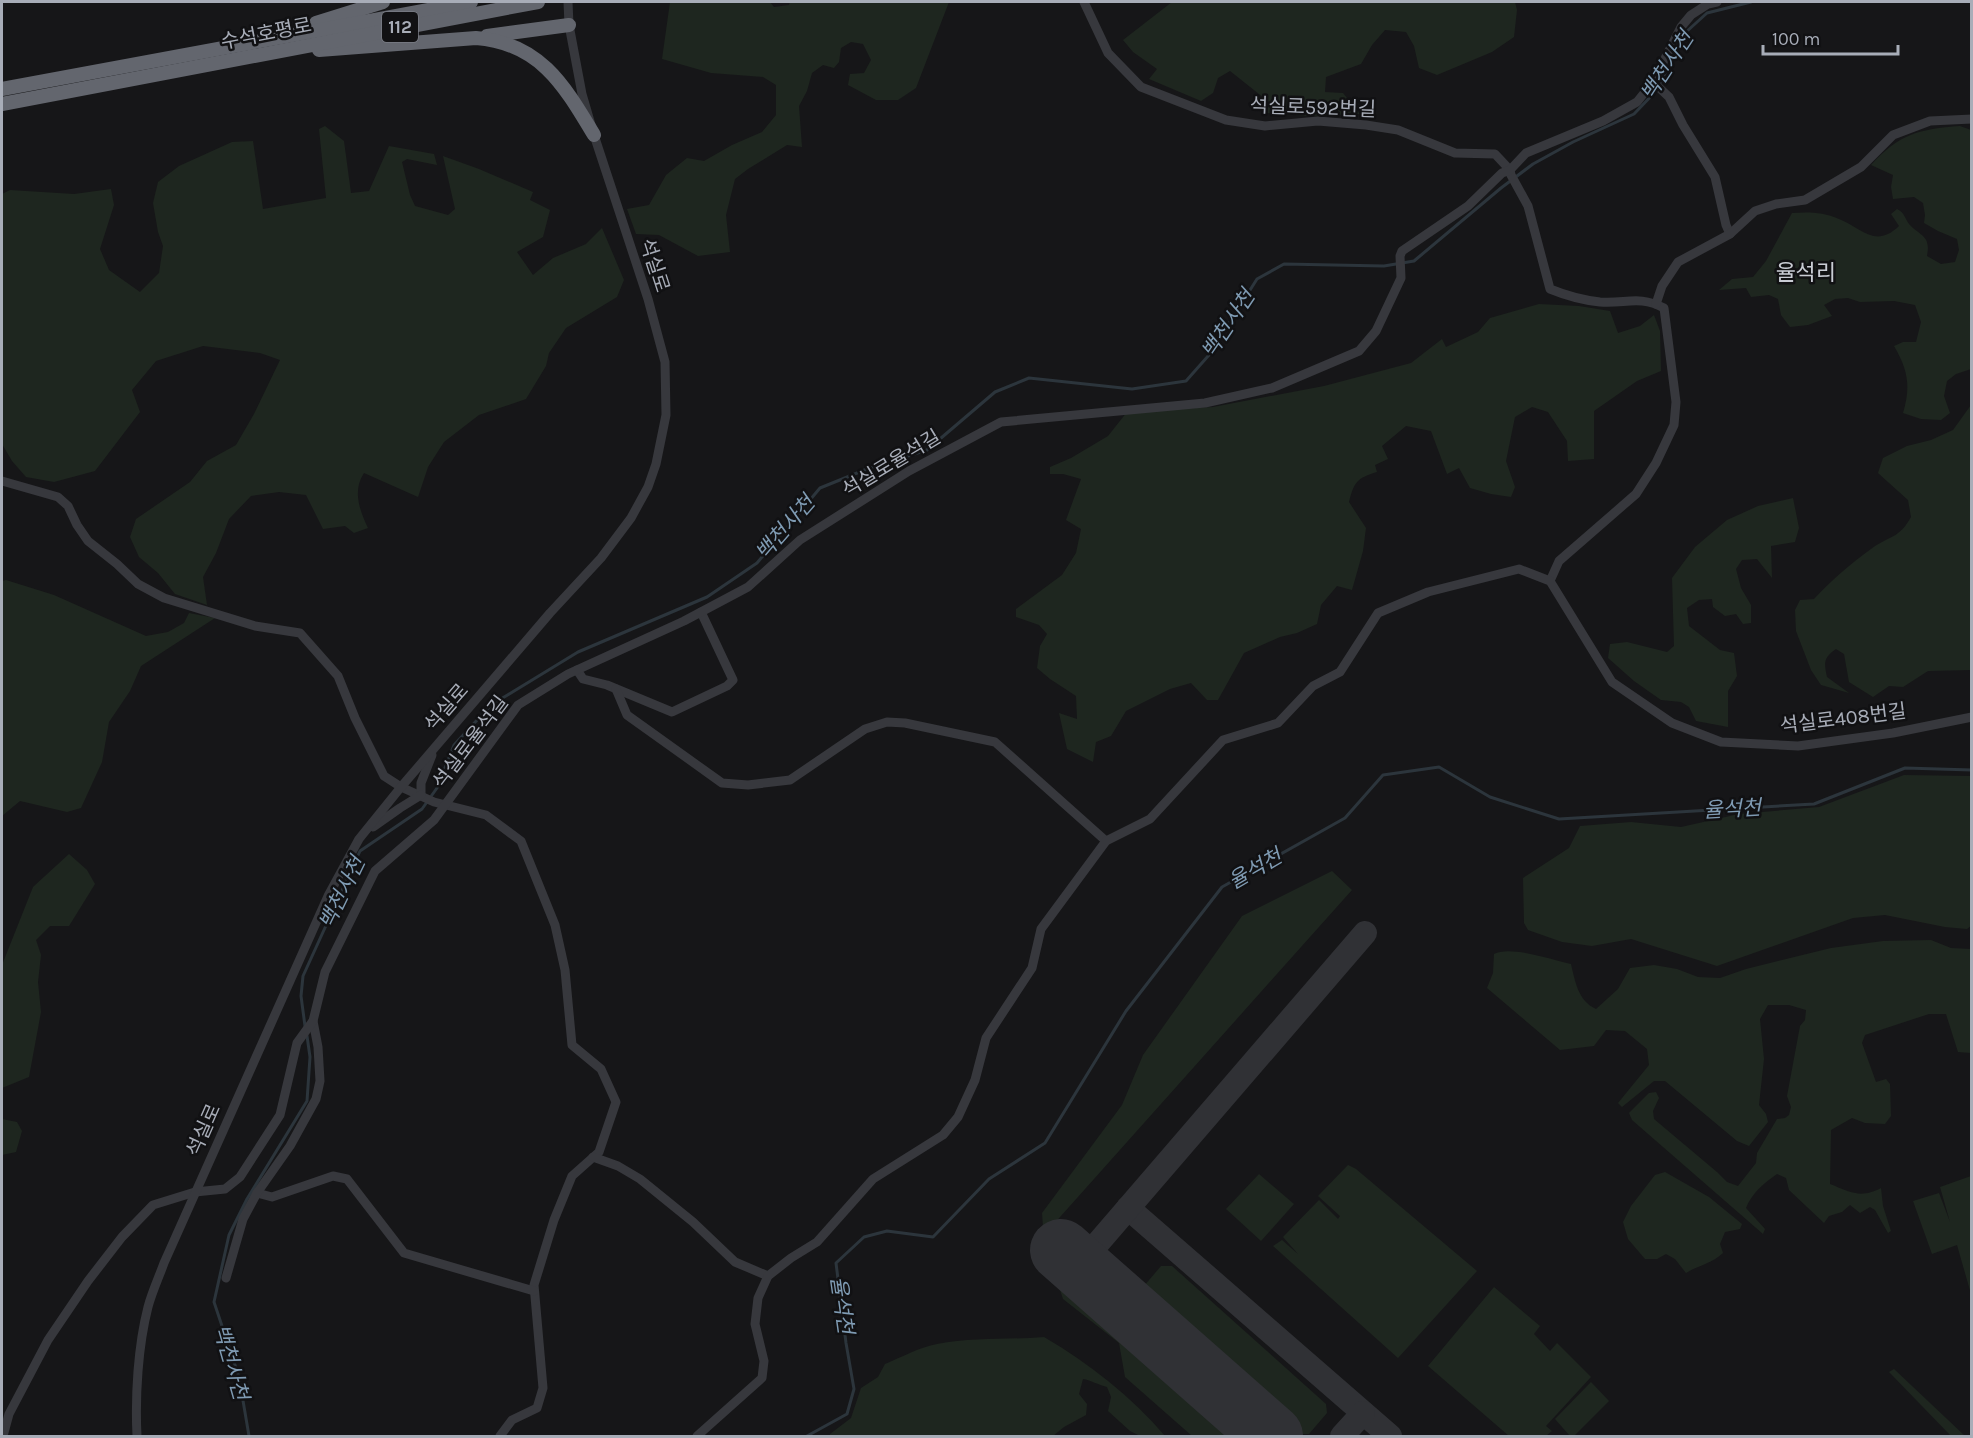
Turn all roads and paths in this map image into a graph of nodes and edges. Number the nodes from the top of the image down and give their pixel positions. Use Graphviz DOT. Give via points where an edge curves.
graph roads {
  1 [pos="383,2"];
  2 [pos="471,2"];
  3 [pos="538,2"];
  4 [pos="568,2"];
  5 [pos="1084,2"];
  6 [pos="1718,2"];
  7 [pos="569,25"];
  8 [pos="476,38"];
  9 [pos="263,47"];
  10 [pos="1657,85"];
  11 [pos="2,89"];
  12 [pos="2,104"];
  13 [pos="1971,119"];
  14 [pos="594,135"];
  15 [pos="1511,173"];
  16 [pos="1730,234"];
  17 [pos="1656,303"];
  18 [pos="2,481"];
  19 [pos="1550,581"];
  20 [pos="701,612"];
  21 [pos="577,670"];
  22 [pos="616,689"];
  23 [pos="1971,717"];
  24 [pos="435,747"];
  25 [pos="401,787"];
  26 [pos="427,798"];
  27 [pos="445,805"];
  28 [pos="363,835"];
  29 [pos="1106,841"];
  30 [pos="311,1023"];
  31 [pos="593,1157"];
  32 [pos="195,1192"];
  33 [pos="257,1193"];
  34 [pos="768,1276"];
  35 [pos="226,1278"];
  36 [pos="534,1291"];
  37 [pos="3,1437"];
  38 [pos="137,1437"];
  39 [pos="500,1437"];
  40 [pos="697,1437"];
  1 -- 9 [label="highway"];
  2 -- 9 [label="highway, 수석호평로 / 112"];
  3 -- 9 [label="highway, 수석호평로 / 112"];
  4 -- 7 [label="street, 석실로"];
  5 -- 15 [label="street, 석실로592번길" via="1108,53 1141,87 1183,104 1226,120 1265,126 1318,121 1398,130 1455,153 1495,154"];
  6 -- 10 [label="street" via="1691,15 1681,27"];
  7 -- 8 [label="highway"];
  7 -- 14 [label="street, 석실로"];
  8 -- 9 [label="highway"];
  8 -- 14 [label="highway" via="495,39 542,64 561,83"];
  9 -- 11 [label="highway, 수석호평로 / 112"];
  9 -- 12 [label="highway, 수석호평로 / 112"];
  10 -- 15 [label="street" via="1637,102 1603,120 1526,153"];
  10 -- 16 [label="street" via="1669,96 1715,177"];
  13 -- 16 [label="street" via="1930,121 1893,135 1861,167 1805,200 1755,211"];
  14 -- 24 [label="street, 석실로" via="665,362 666,414 656,464 631,518 601,558"];
  15 -- 17 [label="street" via="1528,206 1550,289 1569,297 1602,302"];
  15 -- 20 [label="street, 석실로율석길" via="1502,173 1468,206 1402,250 1401,278 1376,331 1359,351 1272,388 1204,403 1001,422 869,496 800,540 747,587"];
  16 -- 17 [label="street" via="1678,262"];
  17 -- 19 [label="street" via="1664,308 1676,402 1674,425 1636,494 1559,561"];
  18 -- 25 [label="street" via="58,497 68,506 88,541 138,584 164,598 255,626 300,633 338,676 384,777"];
  19 -- 23 [label="street, 석실로408번길" via="1612,682 1672,723 1721,742 1798,746"];
  19 -- 29 [label="street" via="1519,569 1428,592 1378,613 1340,672 1312,686 1278,723 1223,740 1150,819"];
  20 -- 21 [label="street, 석실로율석길"];
  20 -- 22 [label="street" via="733,680 727,686 672,712"];
  21 -- 22 [label="street" via="583,679"];
  21 -- 27 [label="street, 석실로율석길" via="518,705"];
  22 -- 29 [label="street" via="627,715 722,783 748,785 790,780 865,729 887,722 995,742"];
  24 -- 25 [label="street, 석실로"];
  24 -- 26 [label="street" via="421,783"];
  25 -- 26 [label="street"];
  25 -- 28 [label="street, 석실로"];
  26 -- 27 [label="street"];
  26 -- 28 [label="street" via="400,807"];
  27 -- 30 [label="street, 석실로율석길" via="434,820 375,871 325,972"];
  27 -- 31 [label="street" via="486,815 520,841 534,872 555,925 565,970 572,1045 601,1069 616,1102 599,1152"];
  28 -- 32 [label="street, 석실로" via="327,896"];
  29 -- 34 [label="street" via="1041,929 1032,968 986,1038 975,1080 958,1118 943,1135 873,1179 817,1242"];
  30 -- 32 [label="street" via="297,1043 280,1115 240,1177 225,1189"];
  30 -- 33 [label="street" via="318,1047 320,1081 316,1099"];
  31 -- 34 [label="street" via="640,1179 735,1262"];
  31 -- 36 [label="street" via="572,1176 554,1220"];
  32 -- 37 [label="street" via="153,1205 122,1237 48,1340 9,1414"];
  32 -- 38 [label="street, 석실로" via="148,1308 139,1363"];
  33 -- 35 [label="street" via="243,1219"];
  33 -- 36 [label="street" via="272,1197 333,1176 347,1179 404,1253"];
  34 -- 40 [label="street" via="758,1298 755,1324 764,1361 762,1378"];
  36 -- 39 [label="street" via="543,1388 537,1408 512,1420"];
}
